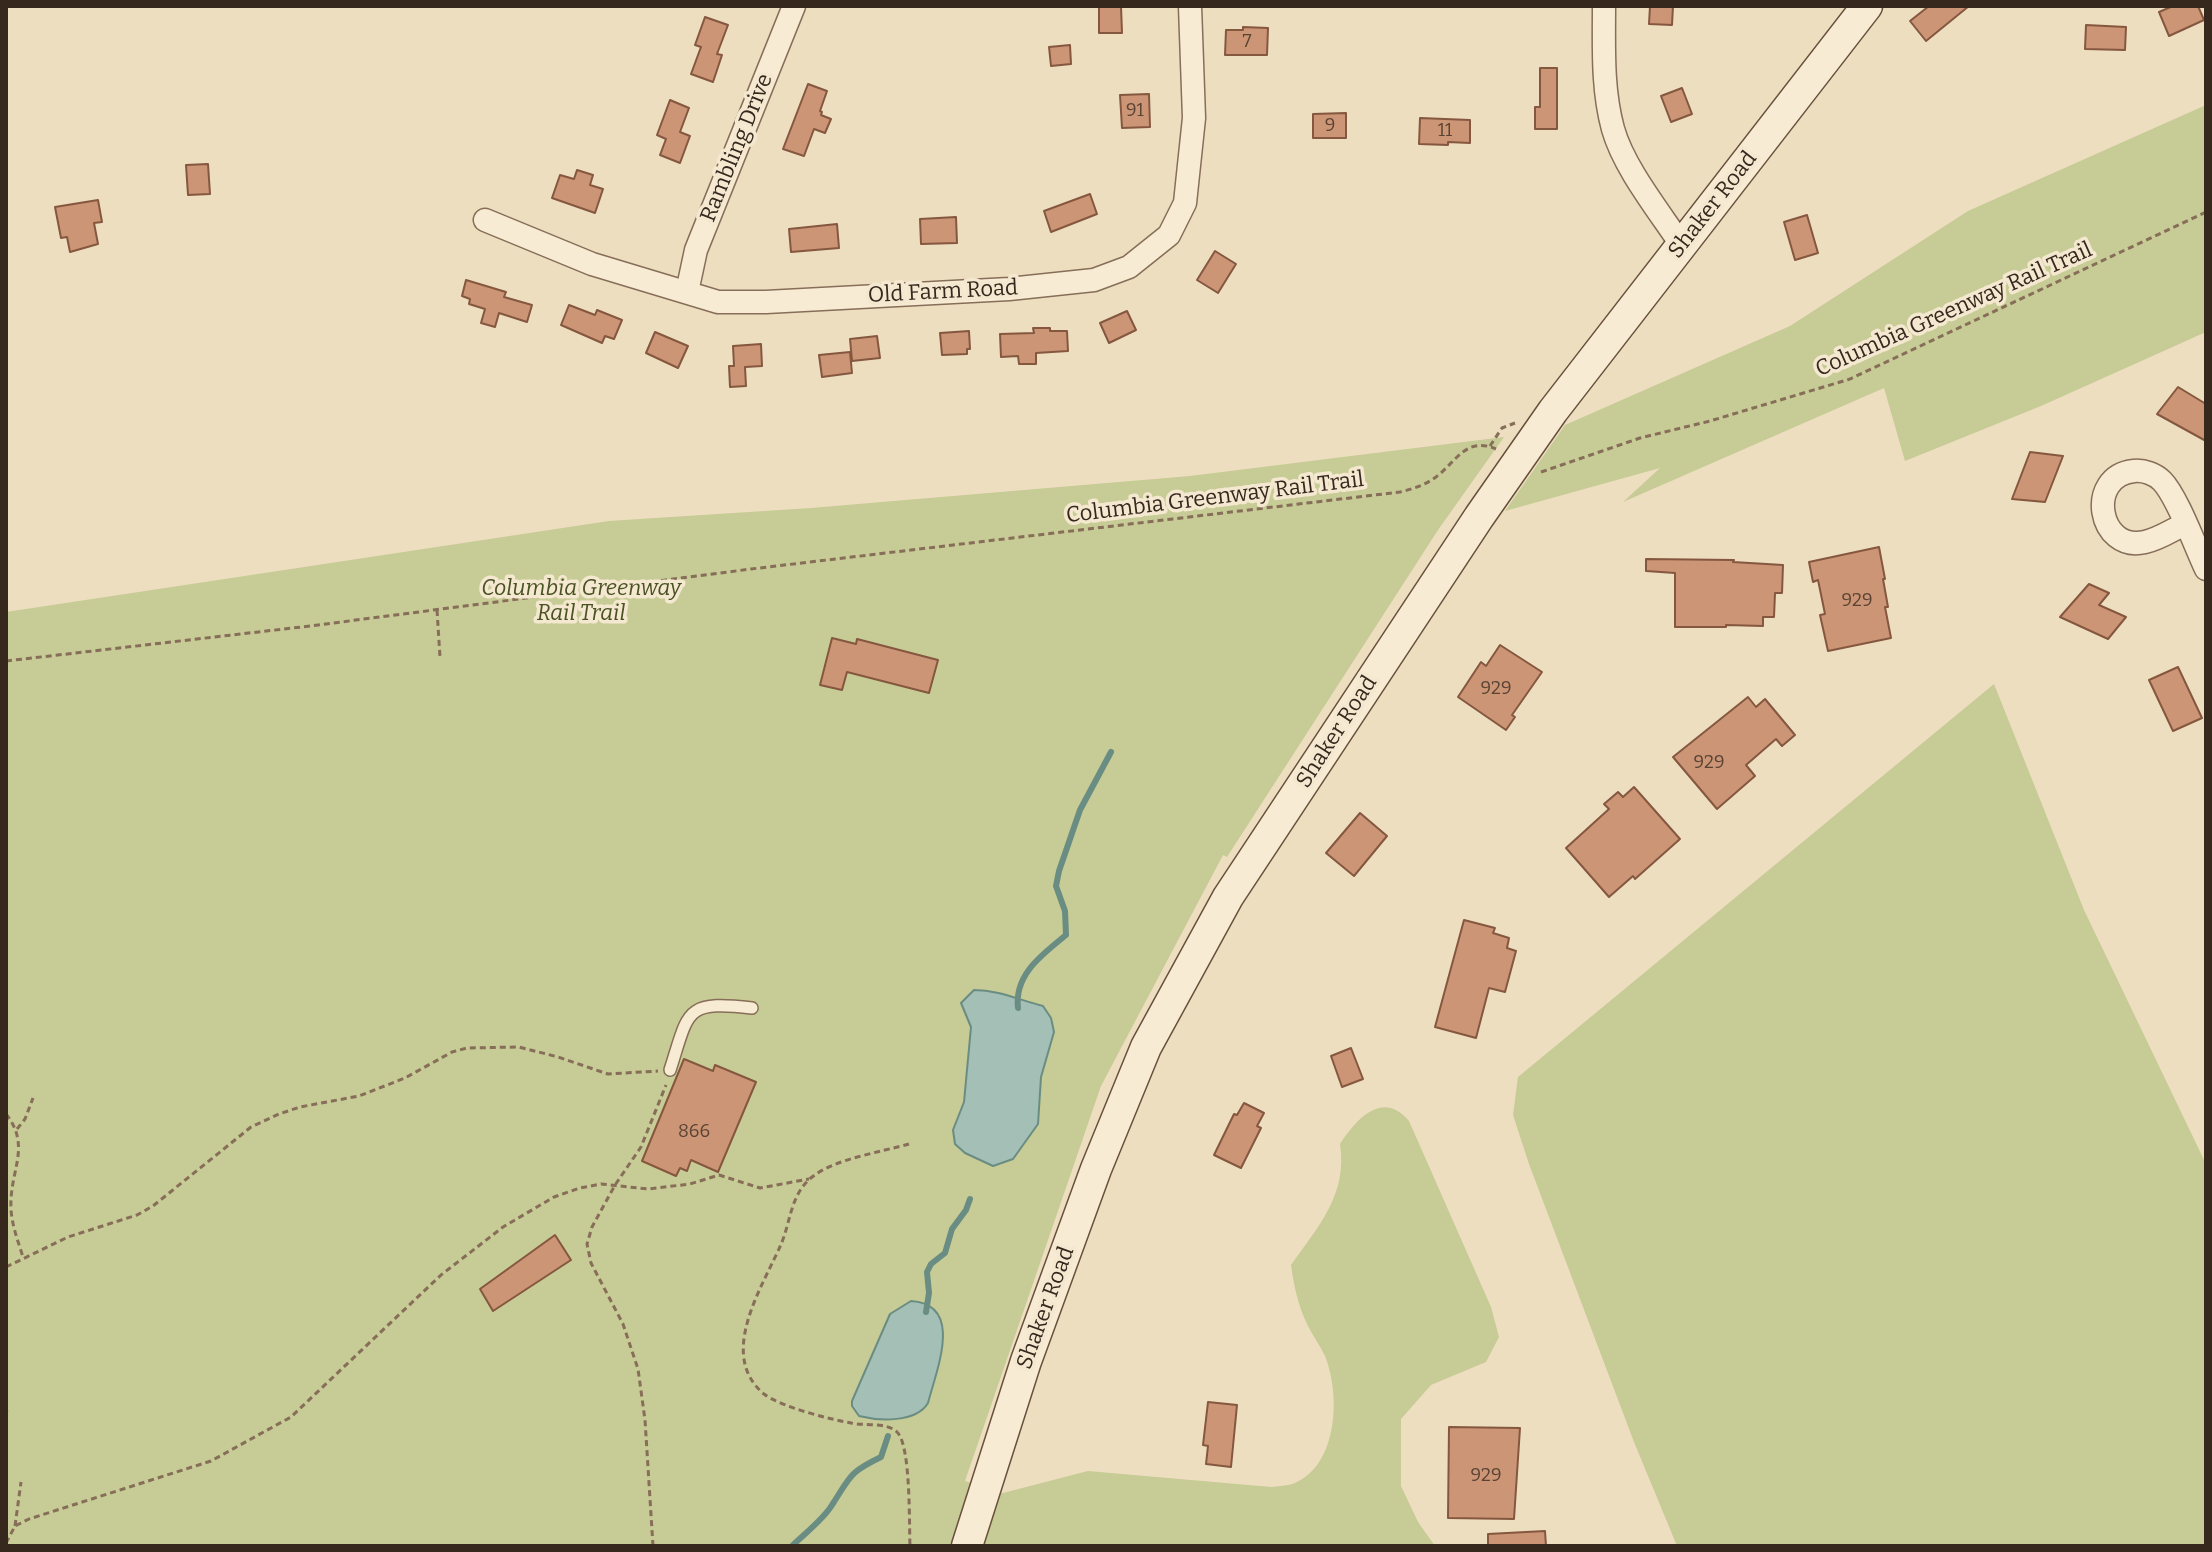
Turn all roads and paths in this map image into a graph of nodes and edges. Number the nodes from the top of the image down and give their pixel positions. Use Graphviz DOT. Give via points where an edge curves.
graph roads {
  1 [pos="794,6"];
  2 [pos="1190,6"];
  3 [pos="1604,6"];
  4 [pos="1867,6"];
  5 [pos="2206,212"];
  6 [pos="485,220"];
  7 [pos="1682,246"];
  8 [pos="687,292"];
  9 [pos="1506,455"];
  10 [pos="1535,472"];
  11 [pos="2185,524"];
  12 [pos="2206,569"];
  13 [pos="437,610"];
  14 [pos="440,657"];
  15 [pos="6,661"];
  16 [pos="752,1008"];
  17 [pos="670,1070"];
  18 [pos="33,1098"];
  19 [pos="6,1114"];
  20 [pos="17,1129"];
  21 [pos="909,1144"];
  22 [pos="809,1179"];
  23 [pos="615,1185"];
  24 [pos="23,1257"];
  25 [pos="6,1267"];
  26 [pos="21,1482"];
  27 [pos="15,1526"];
  28 [pos="6,1543"];
  29 [pos="653,1546"];
  30 [pos="910,1546"];
  31 [pos="967,1546"];
  1 -- 8 [label="street, Rambling Drive" via="696,250"];
  2 -- 8 [label="street, Old Farm Road" via="1194,118 1185,203 1169,235 1129,267 1094,280 1009,289 766,302 718,302"];
  3 -- 7 [label="street" via="1614,132 1626,160"];
  4 -- 7 [label="street, Shaker Road"];
  5 -- 10 [label="path, Columbia Greenway Rail Trail" via="1850,379"];
  6 -- 8 [label="street, Old Farm Road" via="592,264"];
  7 -- 31 [label="street, Shaker Road" via="1553,411 1479,517 1228,897 1180,983 1146,1047 1096,1169 1026,1361"];
  9 -- 13 [label="path, Columbia Greenway Rail Trail" via="1485,445 1471,446 1433,479 1400,492"];
  11 -- 12 [label="street"];
  13 -- 14 [label="path"];
  13 -- 15 [label="path, Columbia Greenway Rail Trail"];
  16 -- 17 [label="lane" via="711,1006 693,1012"];
  17 -- 23 [label="path" via="641,1147"];
  17 -- 24 [label="path" via="608,1074 519,1047 452,1052 359,1096 279,1114 240,1135 137,1215"];
  18 -- 20 [label="path"];
  19 -- 20 [label="path"];
  20 -- 24 [label="path" via="11,1210"];
  21 -- 22 [label="path" via="823,1169"];
  22 -- 23 [label="path" via="767,1188 719,1175 648,1189"];
  22 -- 30 [label="path" via="797,1192 755,1299 745,1334 745,1361 751,1378 770,1398 851,1424 895,1430 906,1458"];
  23 -- 27 [label="path" via="554,1197 503,1227 441,1275 301,1409 273,1428 211,1461"];
  23 -- 29 [label="path" via="587,1244 638,1369"];
  24 -- 25 [label="path"];
  26 -- 27 [label="path"];
  27 -- 28 [label="path"];
}
